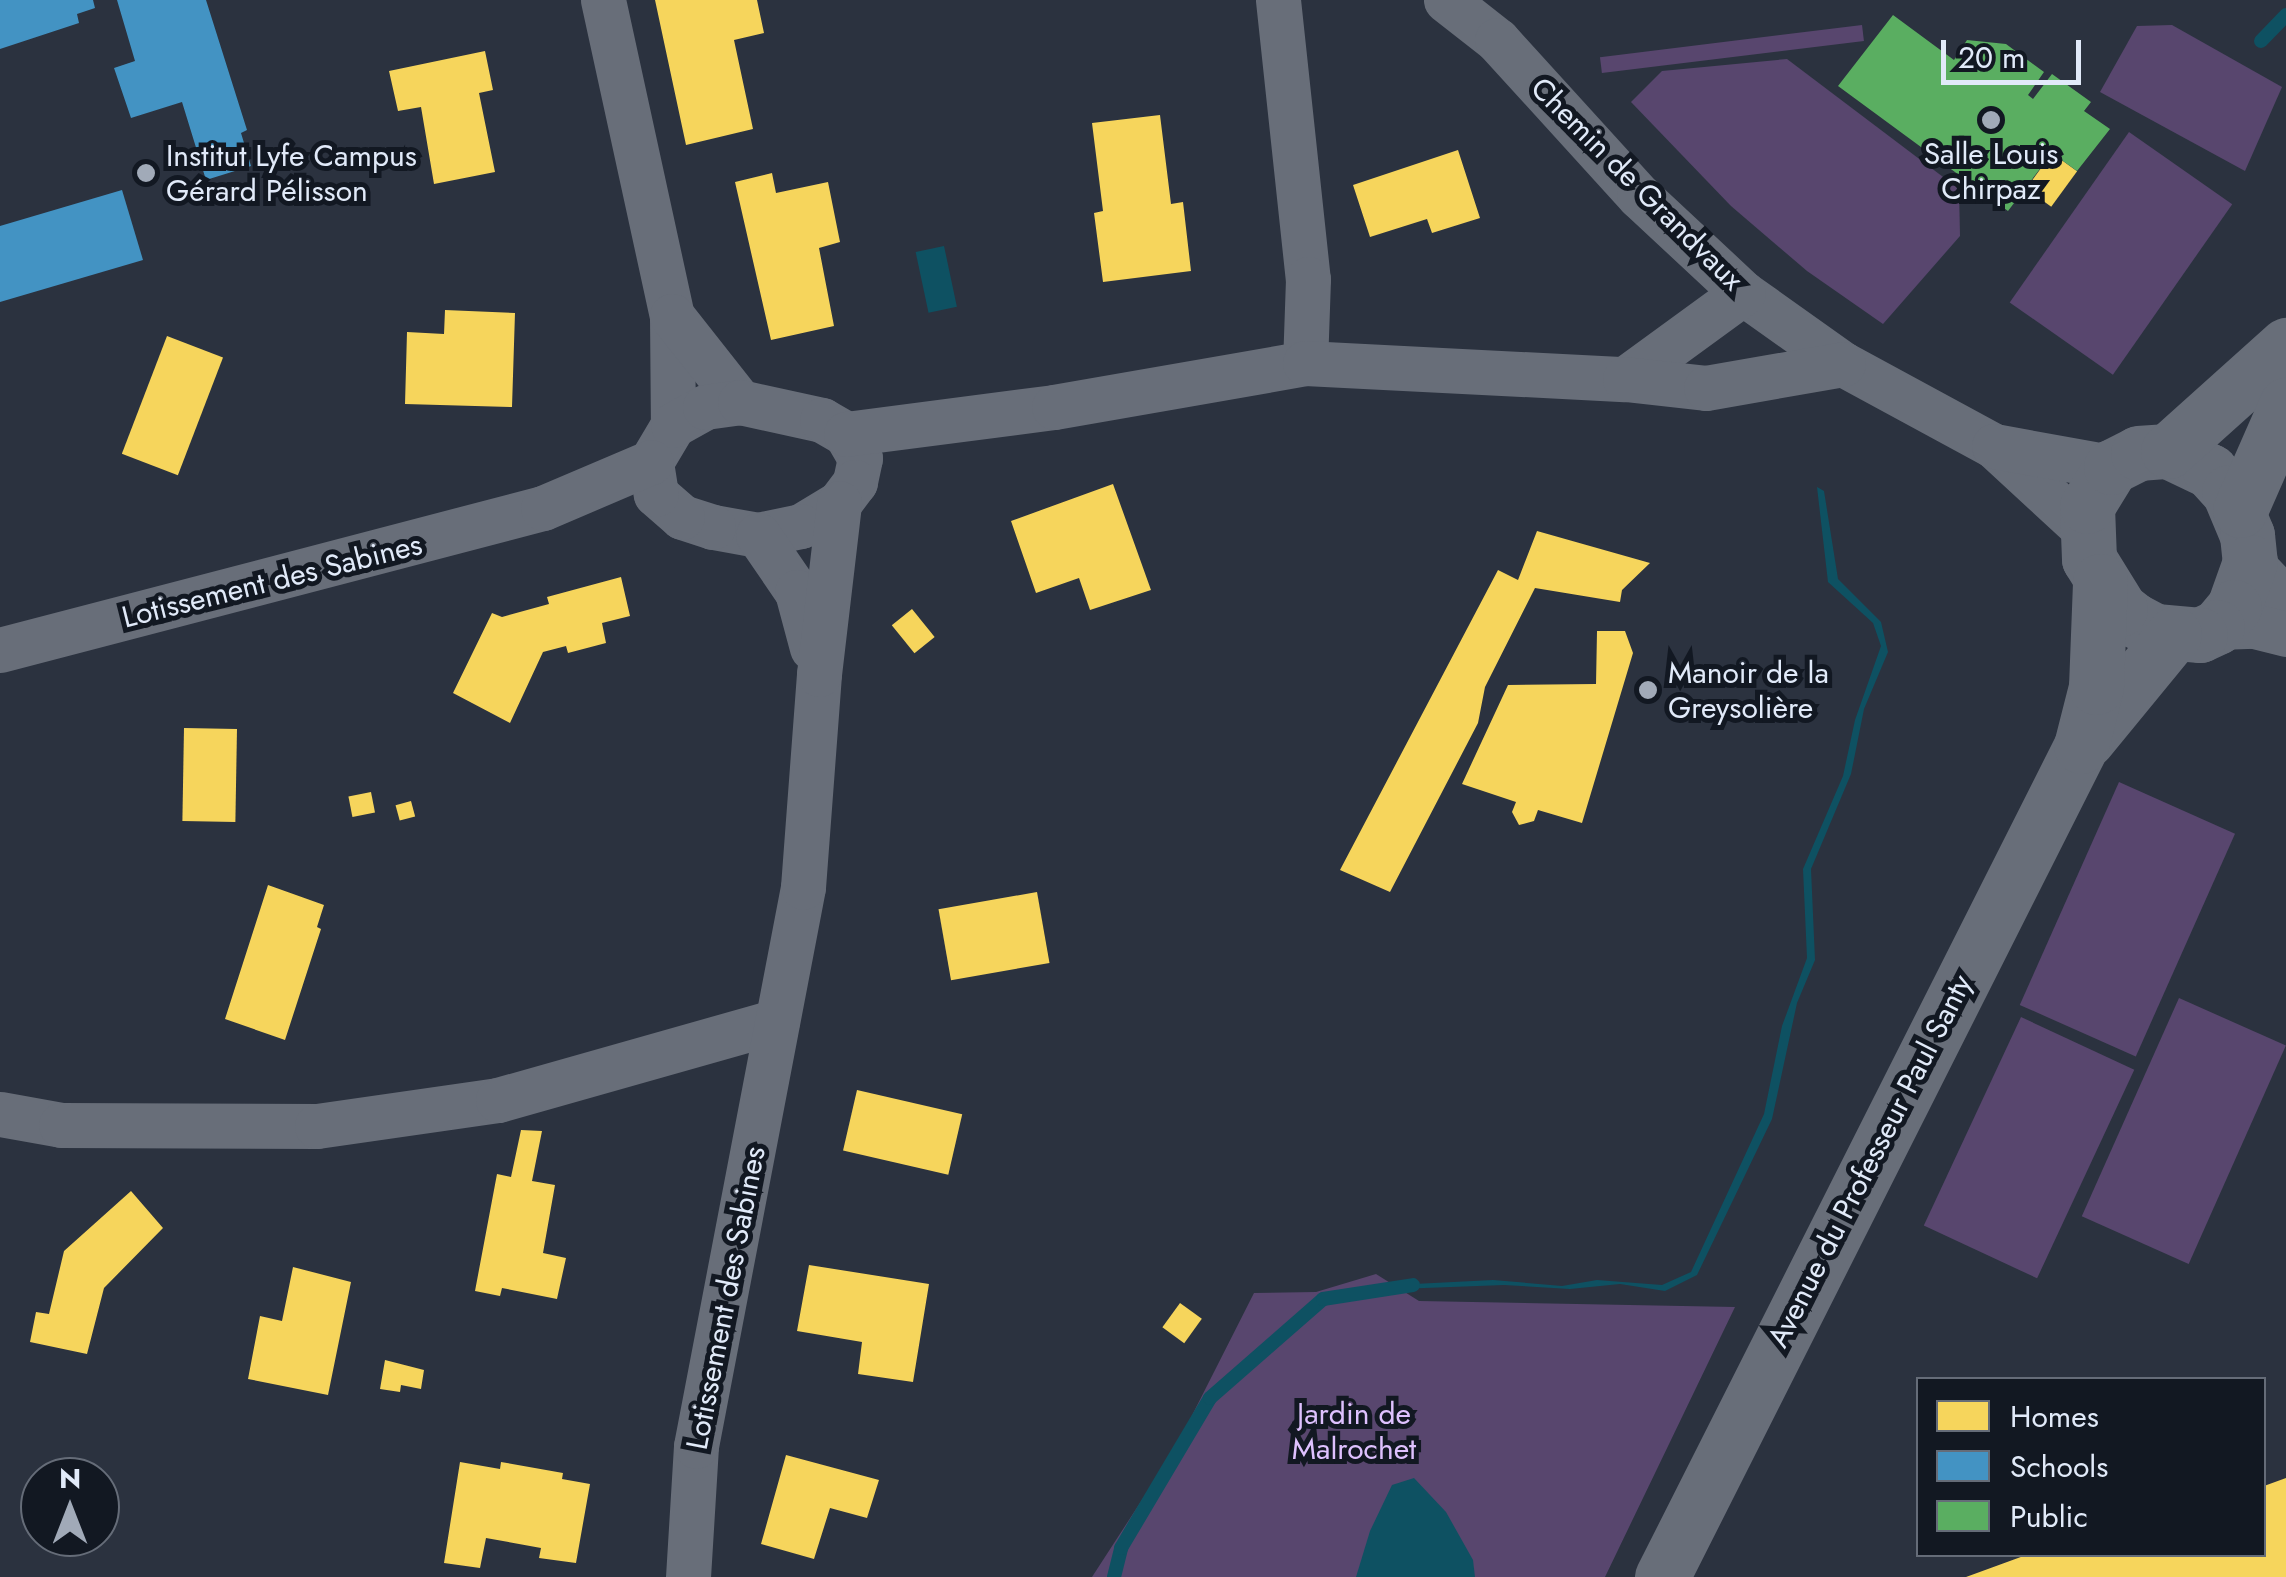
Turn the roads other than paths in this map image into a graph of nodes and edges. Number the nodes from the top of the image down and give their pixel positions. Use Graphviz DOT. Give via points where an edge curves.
graph roads {
  1 [pos="603,0"];
  2 [pos="1278,0"];
  3 [pos="1446,0"];
  4 [pos="1743,292"];
  5 [pos="672,316"];
  6 [pos="2286,345"];
  7 [pos="1305,363"];
  8 [pos="1843,364"];
  9 [pos="1625,379"];
  10 [pos="740,402"];
  11 [pos="2286,405"];
  12 [pos="1018,412"];
  13 [pos="846,434"];
  14 [pos="1994,446"];
  15 [pos="2168,451"];
  16 [pos="660,460"];
  17 [pos="2112,466"];
  18 [pos="847,492"];
  19 [pos="758,535"];
  20 [pos="2093,556"];
  21 [pos="2259,557"];
  22 [pos="2196,631"];
  23 [pos="2286,634"];
  24 [pos="0,650"];
  25 [pos="819,674"];
  26 [pos="2081,746"];
  27 [pos="777,1021"];
  28 [pos="0,1114"];
  29 [pos="688,1577"];
  30 [pos="1662,1577"];
  1 -- 5 [label="street"];
  2 -- 7 [label="street" via="1308,279"];
  3 -- 4 [label="street, Chemin de Grandvaux" via="1497,40 1640,196"];
  4 -- 8 [label="street, Chemin de Grandvaux"];
  4 -- 9 [label="street"];
  5 -- 10 [label="street"];
  5 -- 16 [label="street"];
  6 -- 15 [label="main road"];
  7 -- 9 [label="street, Lotissement des Sabines"];
  7 -- 12 [label="street, Lotissement des Sabines"];
  8 -- 9 [label="street, Lotissement des Sabines" via="1706,388"];
  8 -- 14 [label="street, Chemin de Grandvaux"];
  10 -- 13 [label="street, Lotissement des Sabines" via="822,420"];
  10 -- 16 [label="street, Lotissement des Sabines" via="705,407"];
  11 -- 21 [label="main road"];
  12 -- 13 [label="street, Lotissement des Sabines"];
  12 -- 18 [label="street, Lotissement des Sabines" via="940,433 890,456"];
  13 -- 18 [label="street, Lotissement des Sabines" via="860,458"];
  14 -- 17 [label="street, Chemin de Grandvaux"];
  14 -- 20 [label="street, Chemin de Grandvaux"];
  15 -- 17 [label="main road" via="2138,452"];
  15 -- 21 [label="main road" via="2210,470"];
  16 -- 19 [label="street, Lotissement des Sabines" via="682,516"];
  16 -- 24 [label="street, Lotissement des Sabines" via="542,508"];
  17 -- 20 [label="main road" via="2087,506"];
  18 -- 19 [label="street, Lotissement des Sabines" via="801,526"];
  18 -- 25 [label="street, Lotissement des Sabines"];
  19 -- 25 [label="street, Lotissement des Sabines" via="797,592"];
  20 -- 22 [label="main road" via="2134,620"];
  20 -- 26 [label="main road, Avenue du Professeur Paul Santy" via="2096,687"];
  21 -- 22 [label="main road" via="2234,607"];
  22 -- 23 [label="street" via="2254,626"];
  22 -- 26 [label="main road, Avenue du Professeur Paul Santy"];
  25 -- 27 [label="street, Lotissement des Sabines" via="803,887"];
  26 -- 30 [label="main road, Avenue du Professeur Paul Santy"];
  27 -- 28 [label="street" via="498,1100 317,1126 61,1126"];
  27 -- 29 [label="street, Lotissement des Sabines" via="696,1446"];
}
